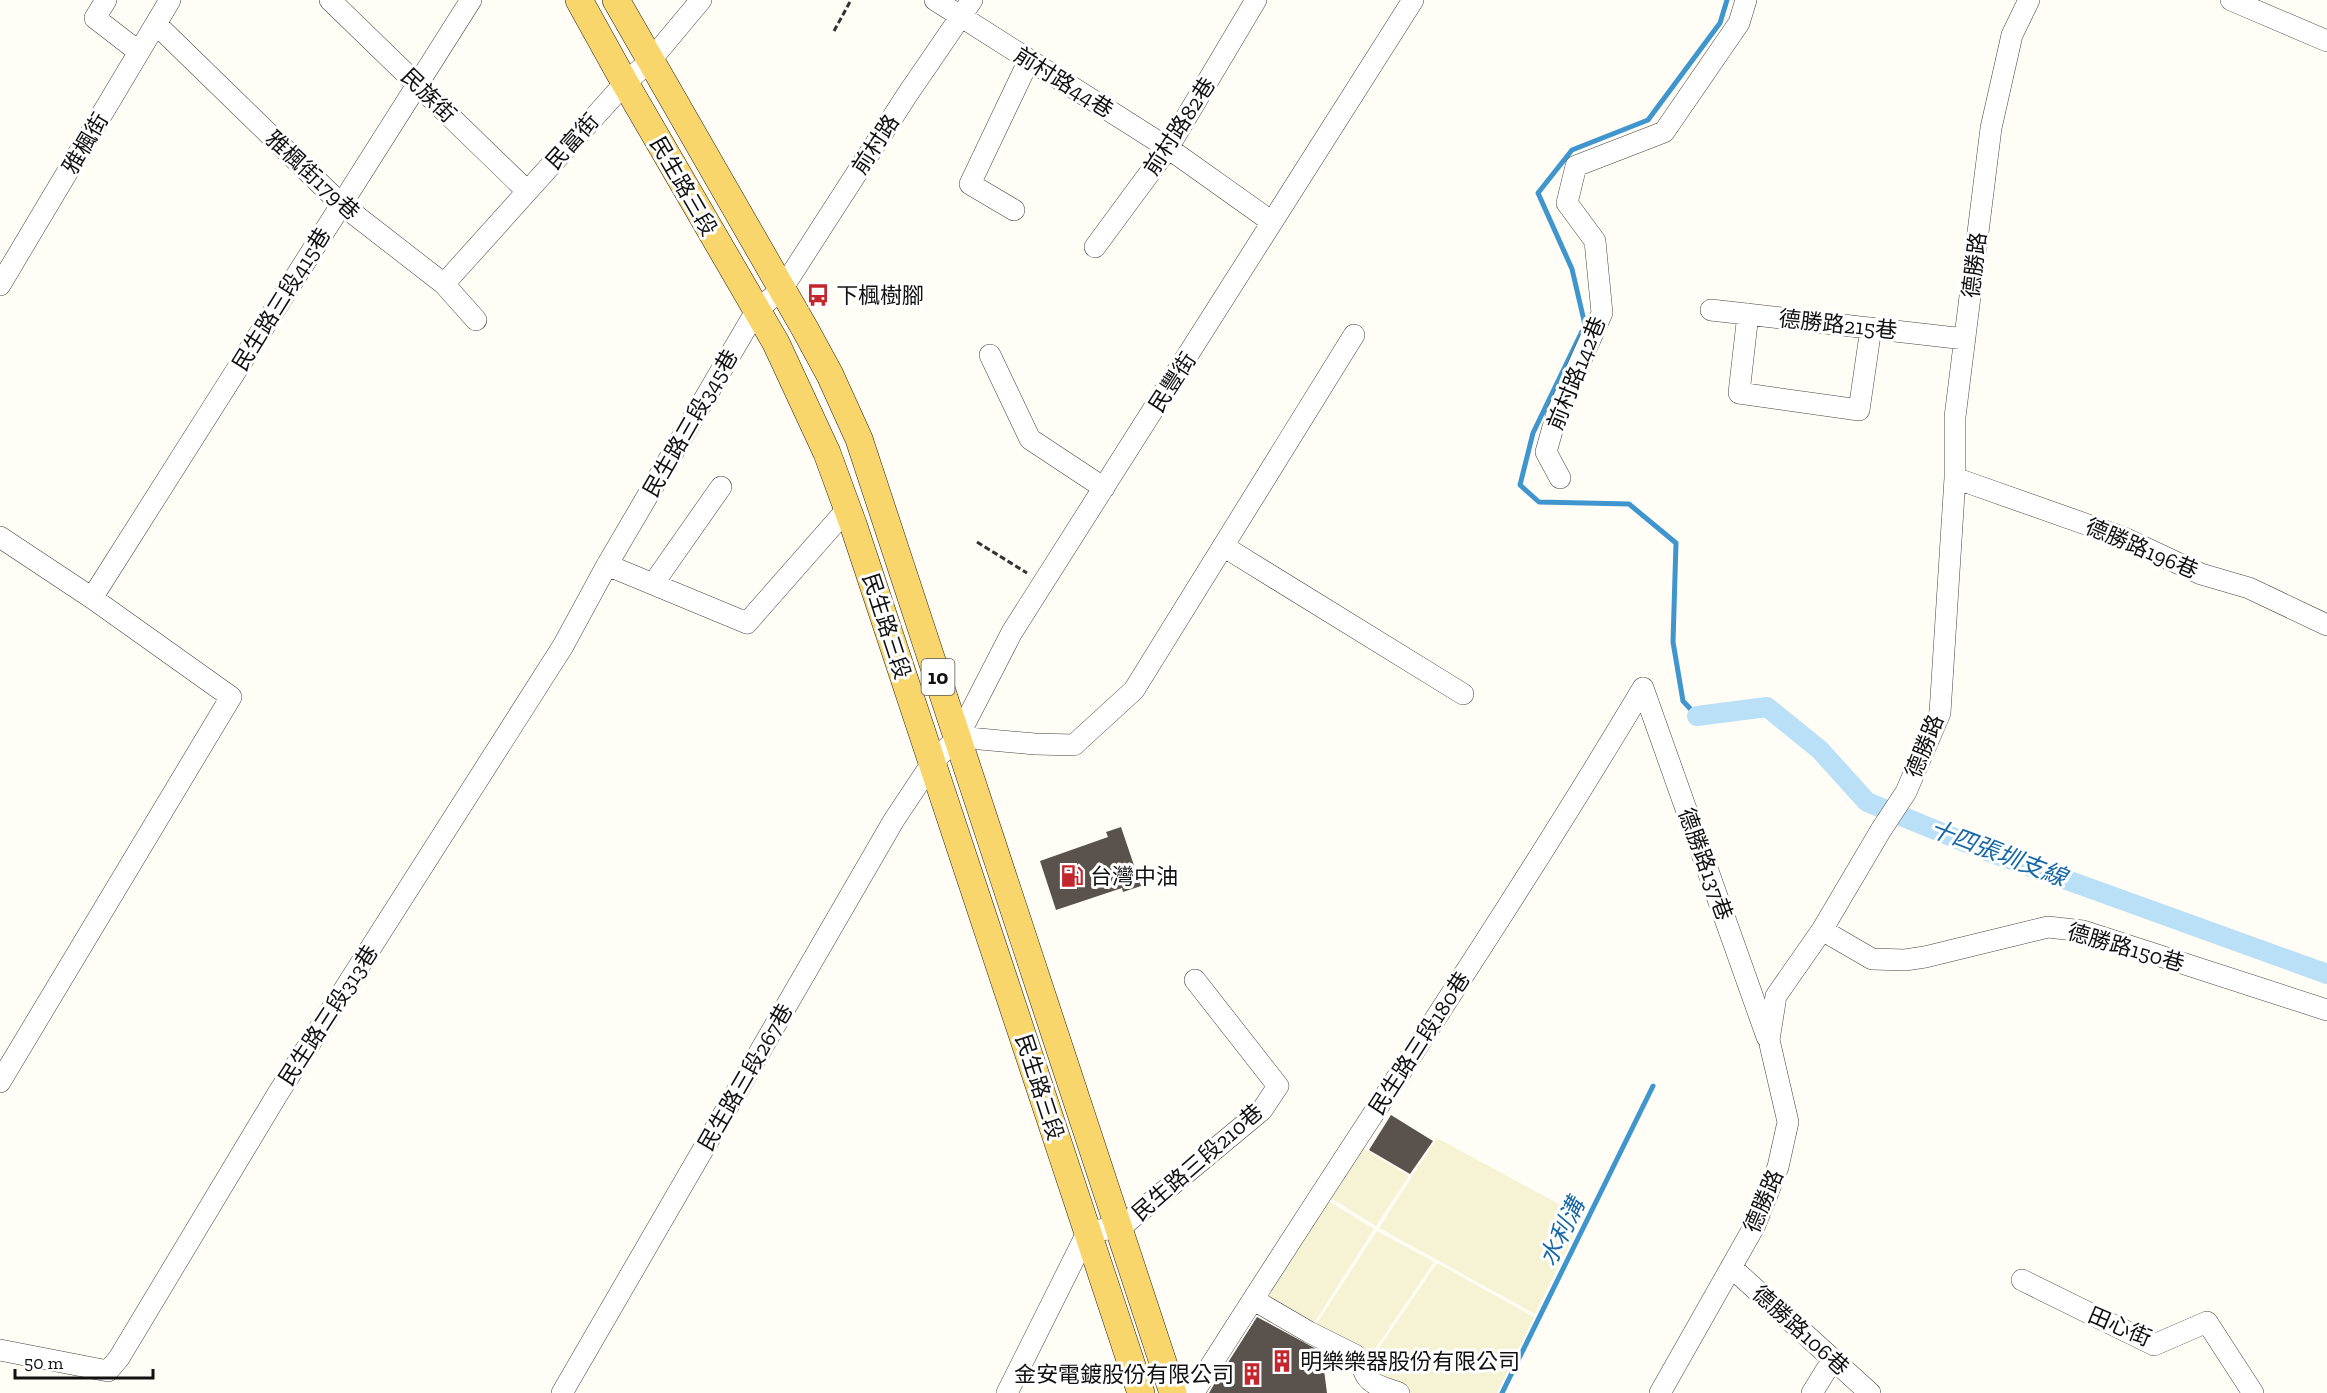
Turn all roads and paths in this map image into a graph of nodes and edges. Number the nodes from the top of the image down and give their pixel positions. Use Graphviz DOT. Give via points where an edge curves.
graph roads {
  1 [pos="106,0"];
  2 [pos="170,0"];
  3 [pos="330,0"];
  4 [pos="471,0"];
  5 [pos="579,0"];
  6 [pos="616,0"];
  7 [pos="701,0"];
  8 [pos="851,0"];
  9 [pos="935,0"];
  10 [pos="1256,0"];
  11 [pos="1413,0"];
  12 [pos="1746,0"];
  13 [pos="2028,0"];
  14 [pos="2230,0"];
  15 [pos="969,4"];
  16 [pos="156,24"];
  17 [pos="834,31"];
  18 [pos="2327,40"];
  19 [pos="139,52"];
  20 [pos="1029,60"];
  21 [pos="650,61"];
  22 [pos="625,84"];
  23 [pos="419,85"];
  24 [pos="1168,148"];
  25 [pos="527,191"];
  26 [pos="341,204"];
  27 [pos="1014,210"];
  28 [pos="1272,222"];
  29 [pos="1095,246"];
  30 [pos="444,284"];
  31 [pos="0,285"];
  32 [pos="782,289"];
  33 [pos="1711,310"];
  34 [pos="756,311"];
  35 [pos="1748,314"];
  36 [pos="476,320"];
  37 [pos="1871,328"];
  38 [pos="1354,335"];
  39 [pos="1965,339"];
  40 [pos="990,355"];
  41 [pos="1560,478"];
  42 [pos="1955,478"];
  43 [pos="721,487"];
  44 [pos="1104,488"];
  45 [pos="848,508"];
  46 [pos="977,542"];
  47 [pos="2,543"];
  48 [pos="1223,546"];
  49 [pos="607,565"];
  50 [pos="1043,583"];
  51 [pos="653,584"];
  52 [pos="92,598"];
  53 [pos="2327,625"];
  54 [pos="1643,688"];
  55 [pos="1463,694"];
  56 [pos="958,737"];
  57 [pos="932,763"];
  58 [pos="1822,930"];
  59 [pos="1195,980"];
  60 [pos="2327,1010"];
  61 [pos="1768,1040"];
  62 [pos="0,1082"];
  63 [pos="1120,1228"];
  64 [pos="1088,1232"];
  65 [pos="1731,1267"];
  66 [pos="2022,1280"];
  67 [pos="1254,1299"];
  68 [pos="0,1350"];
  69 [pos="1833,1359"];
  70 [pos="562,1393"];
  71 [pos="1007,1393"];
  72 [pos="1141,1393"];
  73 [pos="1173,1393"];
  74 [pos="1189,1393"];
  75 [pos="1399,1393"];
  76 [pos="1660,1393"];
  77 [pos="1812,1393"];
  78 [pos="1870,1393"];
  79 [pos="2253,1393"];
  1 -- 19 [label="street" via="94,18"];
  2 -- 16 [label="street, 雅楓街"];
  3 -- 23 [label="street, 民族街"];
  4 -- 23 [label="street, 民生路三段415巷"];
  5 -- 22 [label="main road, 民生路三段 / 10"];
  6 -- 21 [label="main road, 民生路三段 / 10"];
  7 -- 21 [label="street, 民富街"];
  8 -- 17 [label="path"];
  9 -- 15 [label="street, 前村路44巷"];
  10 -- 24 [label="street, 前村路82巷"];
  11 -- 28 [label="street, 民豐街"];
  12 -- 41 [label="street, 前村路142巷" via="1738,22 1664,132 1576,166 1568,203 1595,241 1602,313 1557,412 1546,452"];
  13 -- 39 [label="street, 德勝路" via="2012,35 1991,128"];
  14 -- 18 [label="street"];
  15 -- 20 [label="street, 前村路44巷"];
  15 -- 32 [label="street, 前村路"];
  16 -- 19 [label="street, 雅楓街"];
  16 -- 26 [label="street, 雅楓街179巷"];
  19 -- 31 [label="street, 雅楓街"];
  20 -- 24 [label="street, 前村路44巷"];
  20 -- 27 [label="street" via="970,184"];
  21 -- 22 [label="street, 民富街"];
  21 -- 32 [label="main road, 民生路三段 / 10"];
  22 -- 25 [label="street, 民富街"];
  22 -- 34 [label="main road, 民生路三段 / 10"];
  23 -- 25 [label="street, 民族街"];
  23 -- 26 [label="street, 民生路三段415巷"];
  24 -- 28 [label="street, 前村路44巷"];
  24 -- 29 [label="street, 前村路82巷"];
  25 -- 30 [label="street, 民富街"];
  26 -- 30 [label="street, 雅楓街179巷"];
  26 -- 52 [label="street, 民生路三段415巷"];
  28 -- 44 [label="street, 民豐街"];
  30 -- 36 [label="street, 雅楓街179巷"];
  32 -- 34 [label="street, 民生路三段345巷"];
  32 -- 56 [label="main road, 民生路三段 / 10" via="830,375 859,439"];
  33 -- 35 [label="street, 德勝路215巷"];
  34 -- 45 [label="main road, 民生路三段 / 10" via="799,388"];
  34 -- 49 [label="street, 民生路三段345巷"];
  35 -- 37 [label="street, 德勝路215巷"];
  35 -- 37 [label="street" via="1739,393 1859,410"];
  37 -- 39 [label="street, 德勝路215巷"];
  38 -- 48 [label="street"];
  39 -- 42 [label="street, 德勝路" via="1955,417"];
  40 -- 44 [label="street" via="1030,439"];
  42 -- 53 [label="street, 德勝路196巷" via="2122,537 2201,574 2249,588"];
  42 -- 58 [label="street, 德勝路" via="1940,713 1906,792"];
  43 -- 51 [label="street"];
  44 -- 50 [label="street, 民豐街"];
  45 -- 51 [label="street" via="747,623"];
  45 -- 57 [label="main road, 民生路三段 / 10"];
  46 -- 50 [label="path"];
  47 -- 52 [label="street"];
  48 -- 55 [label="street"];
  48 -- 56 [label="street" via="1134,690 1074,745"];
  49 -- 51 [label="street"];
  49 -- 68 [label="street, 民生路三段313巷" via="563,646 277,1095 119,1358 108,1371"];
  50 -- 56 [label="street, 民豐街" via="1012,632"];
  52 -- 62 [label="street" via="231,697"];
  54 -- 61 [label="street, 德勝路137巷"];
  54 -- 67 [label="street, 民生路三段180巷" via="1578,796"];
  56 -- 57 [label="street, 民豐街"];
  56 -- 63 [label="main road, 民生路三段 / 10"];
  57 -- 64 [label="main road, 民生路三段 / 10"];
  57 -- 70 [label="street, 民生路三段267巷" via="888,830"];
  58 -- 60 [label="street, 德勝路150巷" via="1872,958 1905,960 2048,927 2083,931"];
  58 -- 61 [label="street, 德勝路" via="1776,996"];
  59 -- 63 [label="street, 民生路三段210巷" via="1278,1086 1262,1110"];
  61 -- 65 [label="street, 德勝路" via="1788,1122 1778,1167 1755,1225"];
  63 -- 64 [label="street"];
  63 -- 73 [label="main road, 民生路三段 / 10"];
  64 -- 71 [label="street"];
  64 -- 72 [label="main road, 民生路三段 / 10"];
  65 -- 69 [label="street, 德勝路106巷"];
  65 -- 76 [label="street, 德勝路"];
  66 -- 79 [label="street, 田心街" via="2154,1345 2207,1322"];
  67 -- 74 [label="street, 民生路三段180巷" via="1196,1389"];
  67 -- 75 [label="street" via="1355,1355 1361,1359 1369,1380"];
  69 -- 77 [label="street"];
  69 -- 78 [label="street, 德勝路106巷"];
}
